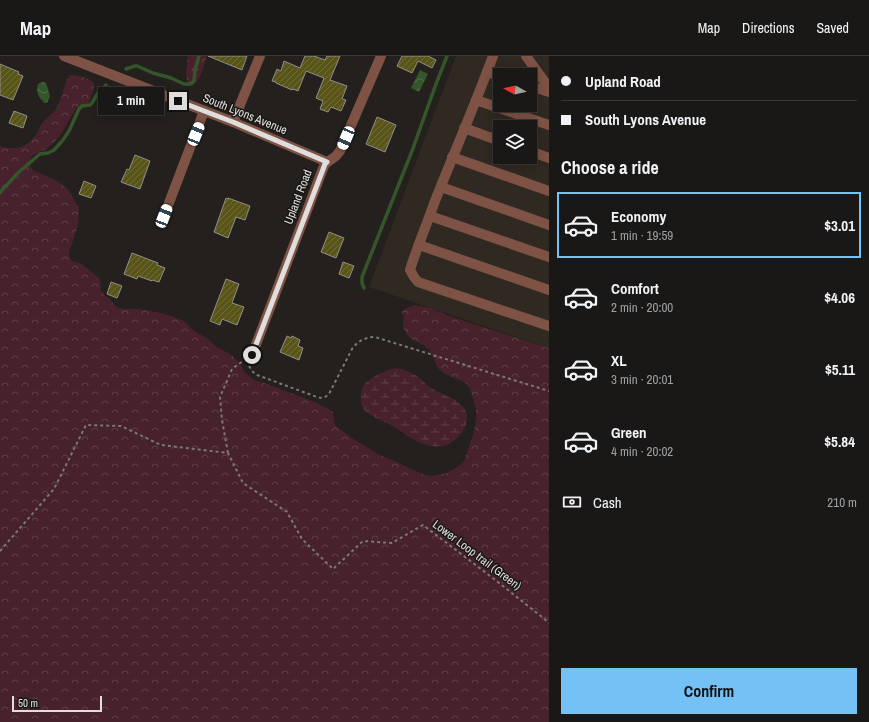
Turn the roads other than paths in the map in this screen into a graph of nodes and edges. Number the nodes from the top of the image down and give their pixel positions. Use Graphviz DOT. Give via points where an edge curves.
graph roads {
  1 [pos="64,56"];
  2 [pos="260,56"];
  3 [pos="381,56"];
  4 [pos="493,56"];
  5 [pos="526,56"];
  6 [pos="487,72"];
  7 [pos="493,74"];
  8 [pos="537,87"];
  9 [pos="549,90"];
  10 [pos="476,100"];
  11 [pos="204,111"];
  12 [pos="233,122"];
  13 [pos="549,125"];
  14 [pos="464,128"];
  15 [pos="493,138"];
  16 [pos="537,154"];
  17 [pos="452,157"];
  18 [pos="549,158"];
  19 [pos="327,162"];
  20 [pos="441,187"];
  21 [pos="549,191"];
  22 [pos="164,216"];
  23 [pos="430,216"];
  24 [pos="549,224"];
  25 [pos="419,245"];
  26 [pos="549,257"];
  27 [pos="549,290"];
  28 [pos="549,326"];
  29 [pos="252,355"];
  1 -- 11 [label="street, South Lyons Avenue"];
  2 -- 12 [label="street"];
  3 -- 19 [label="street, Upland Road" via="340,151"];
  4 -- 6 [label="street"];
  5 -- 9 [label="street"];
  6 -- 7 [label="street"];
  6 -- 10 [label="street"];
  8 -- 9 [label="street"];
  10 -- 13 [label="street"];
  10 -- 14 [label="street"];
  11 -- 12 [label="street, South Lyons Avenue"];
  11 -- 22 [label="street"];
  12 -- 19 [label="street, South Lyons Avenue"];
  14 -- 15 [label="street"];
  14 -- 17 [label="street"];
  16 -- 18 [label="street"];
  17 -- 20 [label="street"];
  17 -- 21 [label="street"];
  19 -- 29 [label="street, Upland Road"];
  20 -- 23 [label="street"];
  20 -- 24 [label="street"];
  23 -- 25 [label="street"];
  23 -- 26 [label="street"];
  25 -- 27 [label="street"];
  25 -- 28 [label="street" via="410,270 418,282"];
}
